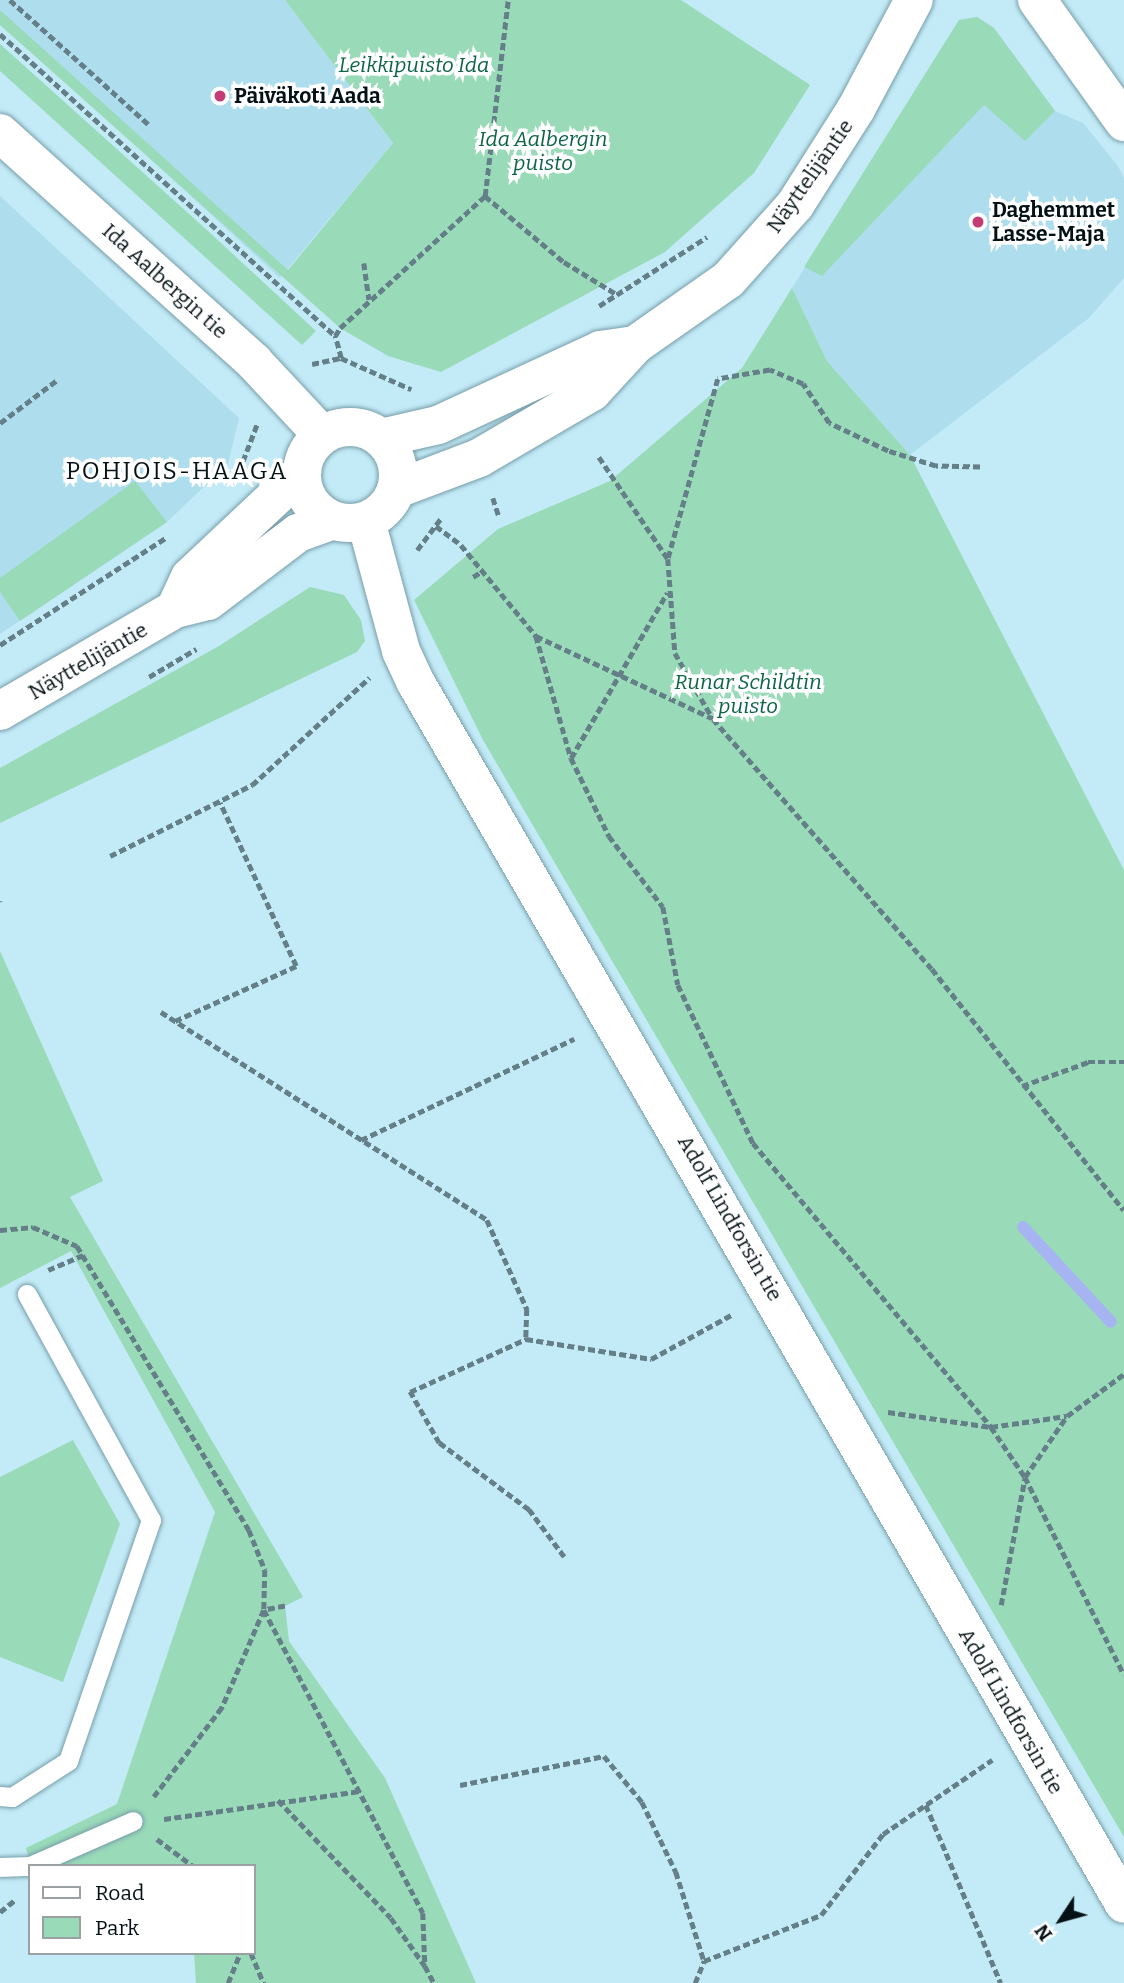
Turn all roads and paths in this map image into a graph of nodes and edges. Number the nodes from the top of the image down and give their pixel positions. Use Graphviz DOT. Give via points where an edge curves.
graph roads {
  1 [pos="10,0"];
  2 [pos="508,0"];
  3 [pos="914,0"];
  4 [pos="1037,0"];
  5 [pos="0,34"];
  6 [pos="1124,122"];
  7 [pos="148,124"];
  8 [pos="0,133"];
  9 [pos="485,196"];
  10 [pos="713,232"];
  11 [pos="364,263"];
  12 [pos="618,295"];
  13 [pos="369,300"];
  14 [pos="595,308"];
  15 [pos="335,336"];
  16 [pos="635,345"];
  17 [pos="341,358"];
  18 [pos="57,380"];
  19 [pos="0,423"];
  20 [pos="322,435"];
  21 [pos="381,438"];
  22 [pos="598,457"];
  23 [pos="980,467"];
  24 [pos="302,472"];
  25 [pos="397,489"];
  26 [pos="350,520"];
  27 [pos="436,526"];
  28 [pos="172,533"];
  29 [pos="668,559"];
  30 [pos="481,572"];
  31 [pos="473,577"];
  32 [pos="668,591"];
  33 [pos="175,609"];
  34 [pos="536,636"];
  35 [pos="0,645"];
  36 [pos="623,673"];
  37 [pos="372,675"];
  38 [pos="0,711"];
  39 [pos="713,719"];
  40 [pos="570,758"];
  41 [pos="220,803"];
  42 [pos="110,856"];
  43 [pos="161,1012"];
  44 [pos="175,1021"];
  45 [pos="588,1033"];
  46 [pos="1124,1062"];
  47 [pos="1022,1086"];
  48 [pos="360,1140"];
  49 [pos="1124,1210"];
  50 [pos="27,1294"];
  51 [pos="746,1307"];
  52 [pos="526,1339"];
  53 [pos="1124,1374"];
  54 [pos="840,1408"];
  55 [pos="1067,1416"];
  56 [pos="991,1427"];
  57 [pos="1025,1477"];
  58 [pos="564,1557"];
  59 [pos="285,1606"];
  60 [pos="972,1646"];
  61 [pos="1124,1675"];
  62 [pos="1004,1753"];
  63 [pos="460,1786"];
  64 [pos="360,1791"];
  65 [pos="0,1796"];
  66 [pos="277,1800"];
  67 [pos="926,1805"];
  68 [pos="133,1821"];
  69 [pos="35,1864"];
  70 [pos="28,1866"];
  71 [pos="0,1867"];
  72 [pos="1124,1904"];
  73 [pos="239,1955"];
  74 [pos="252,1955"];
  75 [pos="704,1961"];
  76 [pos="425,1966"];
  77 [pos="229,1983"];
  78 [pos="264,1983"];
  79 [pos="434,1983"];
  80 [pos="695,1983"];
  81 [pos="1001,1983"];
  1 -- 7 [label="path"];
  2 -- 9 [label="path"];
  3 -- 16 [label="street, Näyttelijäntie" via="856,109 795,205 728,280"];
  4 -- 6 [label="street"];
  5 -- 15 [label="path"];
  8 -- 20 [label="street, Ida Aalbergin tie" via="263,371"];
  9 -- 12 [label="path" via="564,262"];
  9 -- 13 [label="path"];
  10 -- 12 [label="path"];
  11 -- 13 [label="path"];
  12 -- 14 [label="path"];
  13 -- 15 [label="path"];
  15 -- 17 [label="path"];
  16 -- 21 [label="street, Näyttelijäntie" via="600,349 438,425"];
  16 -- 25 [label="street, Näyttelijäntie" via="607,380 541,424"];
  18 -- 19 [label="path"];
  20 -- 21 [label="street, Näyttelijäntie" via="356,427"];
  20 -- 24 [label="street" via="307,453"];
  21 -- 25 [label="street" via="398,465"];
  22 -- 29 [label="path"];
  23 -- 29 [label="path" via="936,466 888,451 829,423 803,384 770,370 718,379"];
  24 -- 26 [label="street" via="309,499"];
  24 -- 33 [label="street" via="212,553 190,577"];
  25 -- 26 [label="street, Näyttelijäntie" via="387,507"];
  26 -- 33 [label="street, Näyttelijäntie" via="298,533 208,601"];
  26 -- 54 [label="street, Adolf Lindforsin tie" via="416,683"];
  27 -- 30 [label="path"];
  28 -- 35 [label="path"];
  29 -- 32 [label="path"];
  30 -- 31 [label="path"];
  30 -- 34 [label="path"];
  32 -- 36 [label="path"];
  32 -- 39 [label="path" via="675,653"];
  33 -- 38 [label="street, Näyttelijäntie"];
  34 -- 36 [label="path"];
  34 -- 40 [label="path"];
  36 -- 39 [label="path"];
  36 -- 40 [label="path"];
  37 -- 41 [label="path" via="252,785"];
  39 -- 47 [label="path" via="932,969"];
  40 -- 56 [label="path" via="609,836 663,907 678,985 753,1143"];
  41 -- 42 [label="path"];
  41 -- 44 [label="path" via="296,966"];
  43 -- 44 [label="path"];
  44 -- 48 [label="path"];
  45 -- 48 [label="path"];
  46 -- 47 [label="path" via="1088,1062"];
  47 -- 49 [label="path"];
  48 -- 52 [label="path" via="487,1220 527,1310"];
  50 -- 65 [label="lane" via="151,1520 68,1761 12,1797"];
  51 -- 52 [label="path" via="651,1359"];
  52 -- 58 [label="path" via="410,1392 439,1443 529,1510"];
  53 -- 55 [label="path"];
  54 -- 56 [label="path"];
  54 -- 60 [label="street, Adolf Lindforsin tie"];
  55 -- 56 [label="path"];
  55 -- 57 [label="path"];
  56 -- 57 [label="path"];
  57 -- 60 [label="path" via="997,1624"];
  57 -- 61 [label="path"];
  59 -- 64 [label="path" via="264,1610"];
  60 -- 72 [label="street, Adolf Lindforsin tie"];
  62 -- 67 [label="path"];
  63 -- 75 [label="path" via="604,1756 642,1802 676,1872"];
  64 -- 66 [label="path"];
  64 -- 76 [label="path" via="424,1913"];
  66 -- 68 [label="path" via="221,1814"];
  66 -- 76 [label="path" via="391,1918"];
  67 -- 75 [label="path" via="883,1834 821,1916"];
  67 -- 81 [label="path"];
  68 -- 69 [label="lane"];
  70 -- 71 [label="lane"];
  73 -- 77 [label="path"];
  74 -- 78 [label="path"];
  75 -- 80 [label="path"];
  76 -- 79 [label="path"];
}
